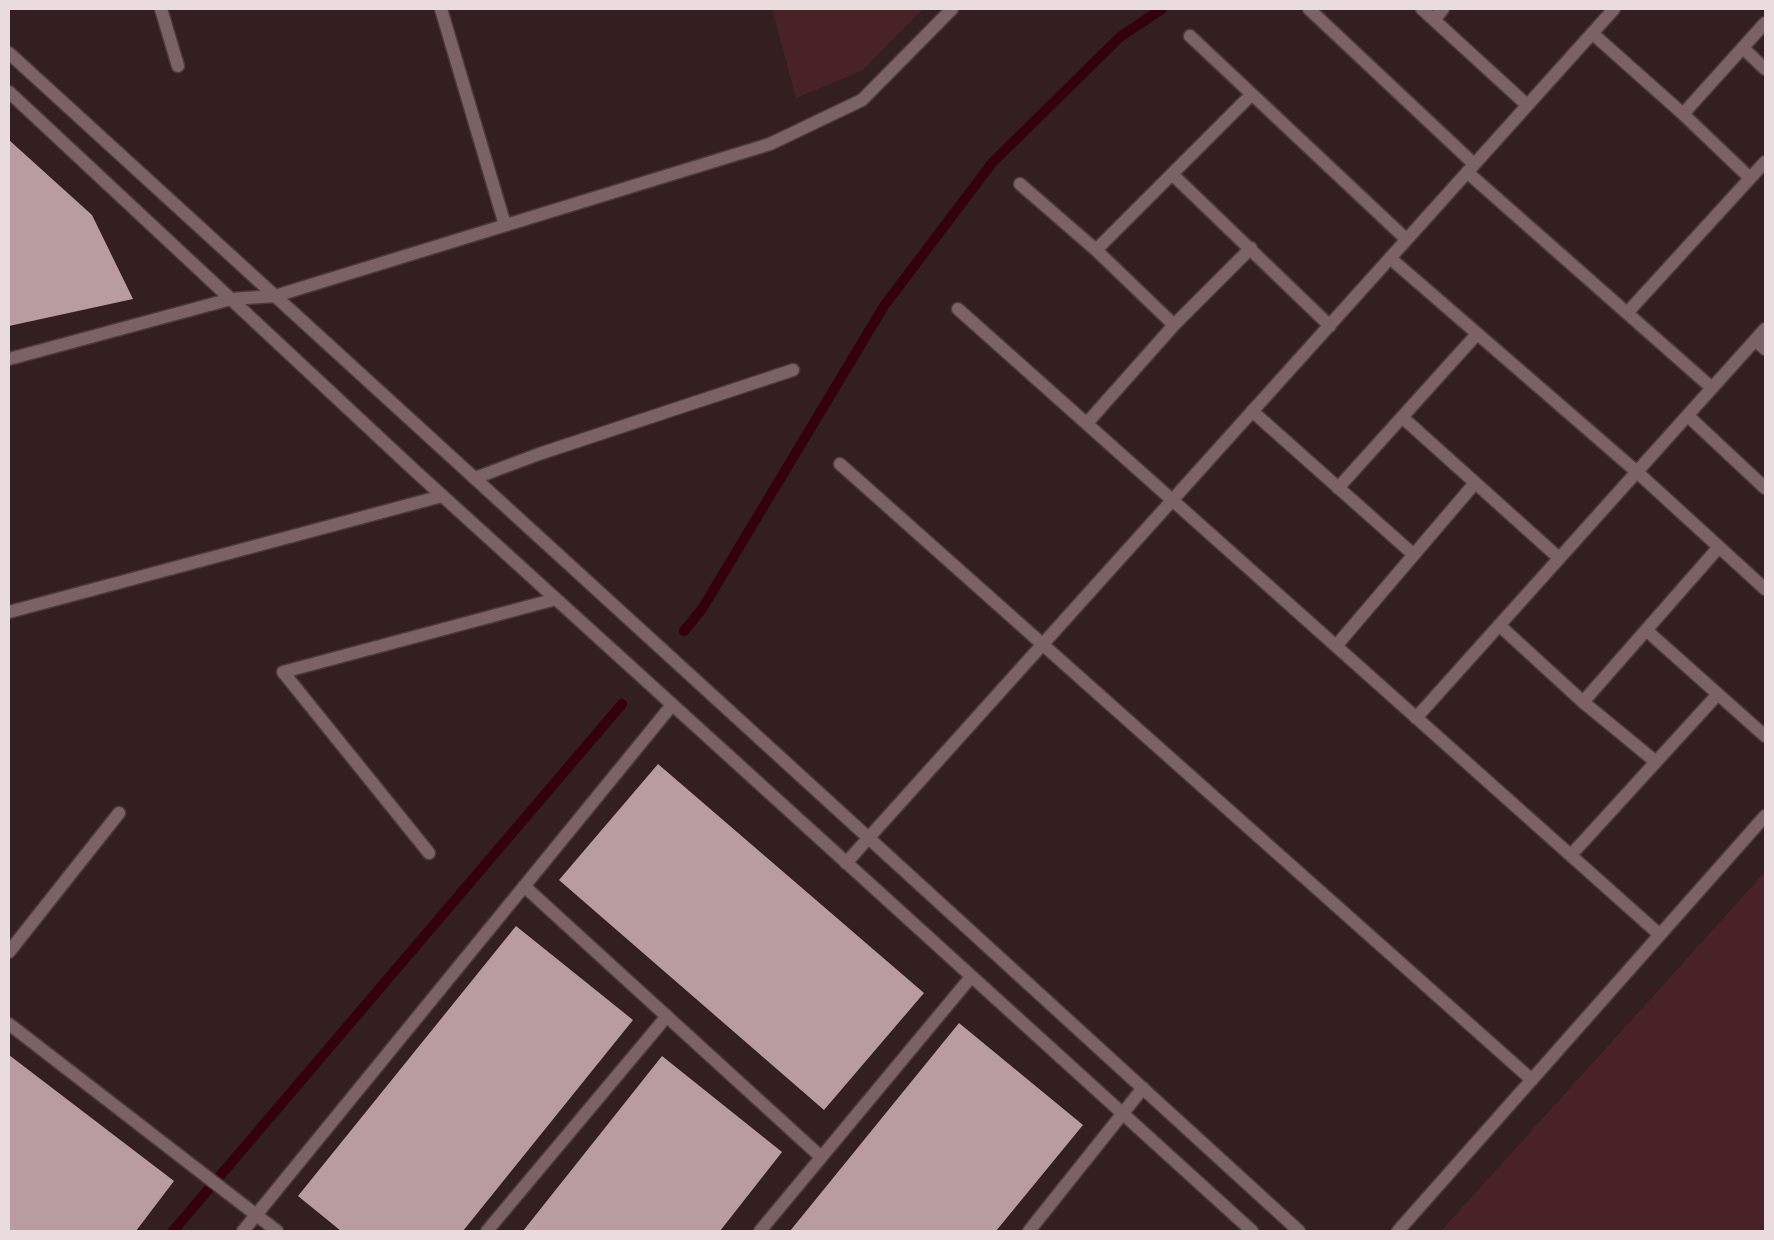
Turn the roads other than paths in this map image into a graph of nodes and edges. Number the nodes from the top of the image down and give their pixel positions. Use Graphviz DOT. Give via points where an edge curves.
graph roads {
  1 [pos="161,9"];
  2 [pos="441,9"];
  3 [pos="952,9"];
  4 [pos="1309,9"];
  5 [pos="1422,9"];
  6 [pos="1443,9"];
  7 [pos="1614,9"];
  8 [pos="1434,20"];
  9 [pos="1765,23"];
  10 [pos="1592,33"];
  11 [pos="1190,36"];
  12 [pos="1743,48"];
  13 [pos="9,53"];
  14 [pos="178,66"];
  15 [pos="1765,69"];
  16 [pos="9,92"];
  17 [pos="1251,95"];
  18 [pos="1527,105"];
  19 [pos="1683,114"];
  20 [pos="1765,162"];
  21 [pos="1470,168"];
  22 [pos="1172,174"];
  23 [pos="1750,178"];
  24 [pos="1020,184"];
  25 [pos="505,225"];
  26 [pos="1406,238"];
  27 [pos="1251,248"];
  28 [pos="1096,250"];
  29 [pos="1390,258"];
  30 [pos="275,296"];
  31 [pos="231,299"];
  32 [pos="958,309"];
  33 [pos="1627,313"];
  34 [pos="1174,325"];
  35 [pos="1330,326"];
  36 [pos="1765,329"];
  37 [pos="1477,334"];
  38 [pos="1755,340"];
  39 [pos="1765,350"];
  40 [pos="9,359"];
  41 [pos="793,370"];
  42 [pos="1712,388"];
  43 [pos="1252,411"];
  44 [pos="1688,416"];
  45 [pos="1402,417"];
  46 [pos="1087,423"];
  47 [pos="840,464"];
  48 [pos="1637,472"];
  49 [pos="475,478"];
  50 [pos="1475,483"];
  51 [pos="1338,488"];
  52 [pos="1765,488"];
  53 [pos="442,496"];
  54 [pos="1172,500"];
  55 [pos="1719,547"];
  56 [pos="1414,555"];
  57 [pos="1559,558"];
  58 [pos="1765,589"];
  59 [pos="556,599"];
  60 [pos="9,612"];
  61 [pos="1499,625"];
  62 [pos="1646,630"];
  63 [pos="1042,644"];
  64 [pos="1336,646"];
  65 [pos="1718,694"];
  66 [pos="1583,702"];
  67 [pos="672,706"];
  68 [pos="1416,718"];
  69 [pos="1765,736"];
  70 [pos="1656,762"];
  71 [pos="119,813"];
  72 [pos="1765,816"];
  73 [pos="868,838"];
  74 [pos="429,853"];
  75 [pos="1571,855"];
  76 [pos="846,863"];
  77 [pos="524,886"];
  78 [pos="1660,934"];
  79 [pos="9,952"];
  80 [pos="971,977"];
  81 [pos="667,1016"];
  82 [pos="9,1024"];
  83 [pos="1532,1080"];
  84 [pos="1143,1088"];
  85 [pos="1123,1114"];
  86 [pos="821,1157"];
  87 [pos="256,1215"];
  88 [pos="244,1231"];
  89 [pos="277,1231"];
  90 [pos="487,1231"];
  91 [pos="760,1231"];
  92 [pos="1028,1231"];
  93 [pos="1252,1231"];
  94 [pos="1299,1231"];
  95 [pos="1398,1231"];
  1 -- 14 [label="street"];
  2 -- 25 [label="street"];
  3 -- 25 [label="street" via="862,100 829,116 770,144"];
  4 -- 21 [label="street"];
  5 -- 8 [label="street"];
  6 -- 8 [label="street"];
  7 -- 10 [label="street"];
  8 -- 18 [label="street"];
  9 -- 12 [label="street"];
  10 -- 18 [label="street"];
  10 -- 19 [label="street"];
  11 -- 17 [label="street"];
  12 -- 15 [label="street"];
  12 -- 19 [label="street"];
  13 -- 30 [label="street"];
  16 -- 31 [label="street"];
  17 -- 22 [label="street"];
  17 -- 26 [label="street"];
  18 -- 21 [label="street"];
  19 -- 23 [label="street"];
  20 -- 23 [label="street"];
  21 -- 26 [label="street"];
  21 -- 33 [label="street"];
  22 -- 27 [label="street"];
  22 -- 28 [label="street"];
  23 -- 33 [label="street"];
  24 -- 28 [label="street"];
  25 -- 30 [label="street"];
  26 -- 29 [label="street"];
  27 -- 34 [label="street"];
  27 -- 35 [label="street"];
  28 -- 34 [label="street"];
  29 -- 35 [label="street"];
  29 -- 37 [label="street"];
  30 -- 31 [label="street"];
  30 -- 49 [label="street"];
  31 -- 40 [label="street"];
  31 -- 53 [label="street"];
  32 -- 46 [label="street"];
  33 -- 42 [label="street"];
  34 -- 46 [label="street"];
  35 -- 43 [label="street"];
  36 -- 38 [label="street"];
  37 -- 45 [label="street"];
  37 -- 48 [label="street"];
  38 -- 39 [label="street"];
  38 -- 42 [label="street"];
  41 -- 49 [label="street"];
  42 -- 44 [label="street"];
  43 -- 51 [label="street"];
  43 -- 54 [label="street"];
  44 -- 48 [label="street"];
  44 -- 52 [label="street"];
  45 -- 50 [label="street"];
  45 -- 51 [label="street"];
  46 -- 54 [label="street"];
  47 -- 63 [label="street"];
  48 -- 55 [label="street"];
  48 -- 57 [label="street"];
  49 -- 73 [label="street"];
  50 -- 56 [label="street"];
  50 -- 57 [label="street"];
  51 -- 56 [label="street"];
  53 -- 59 [label="street"];
  53 -- 60 [label="street"];
  54 -- 63 [label="street"];
  54 -- 64 [label="street"];
  55 -- 58 [label="street"];
  55 -- 62 [label="street"];
  56 -- 64 [label="street"];
  57 -- 61 [label="street"];
  59 -- 67 [label="street"];
  59 -- 74 [label="street" via="283,672"];
  61 -- 66 [label="street"];
  61 -- 68 [label="street"];
  62 -- 65 [label="street"];
  62 -- 66 [label="street"];
  63 -- 73 [label="street"];
  63 -- 83 [label="street"];
  64 -- 68 [label="street"];
  65 -- 69 [label="street"];
  65 -- 70 [label="street"];
  66 -- 70 [label="street"];
  67 -- 76 [label="street"];
  67 -- 77 [label="street"];
  68 -- 75 [label="street"];
  70 -- 75 [label="street"];
  71 -- 79 [label="street"];
  72 -- 78 [label="street"];
  73 -- 76 [label="street"];
  73 -- 84 [label="street"];
  75 -- 78 [label="street"];
  76 -- 80 [label="street"];
  77 -- 81 [label="street"];
  77 -- 87 [label="street"];
  78 -- 83 [label="street"];
  80 -- 85 [label="street"];
  80 -- 86 [label="street"];
  81 -- 86 [label="street"];
  81 -- 90 [label="street"];
  82 -- 87 [label="street"];
  83 -- 95 [label="street"];
  84 -- 85 [label="street"];
  84 -- 94 [label="street"];
  85 -- 92 [label="street"];
  85 -- 93 [label="street"];
  86 -- 91 [label="street"];
  87 -- 88 [label="street"];
  87 -- 89 [label="street"];
}
